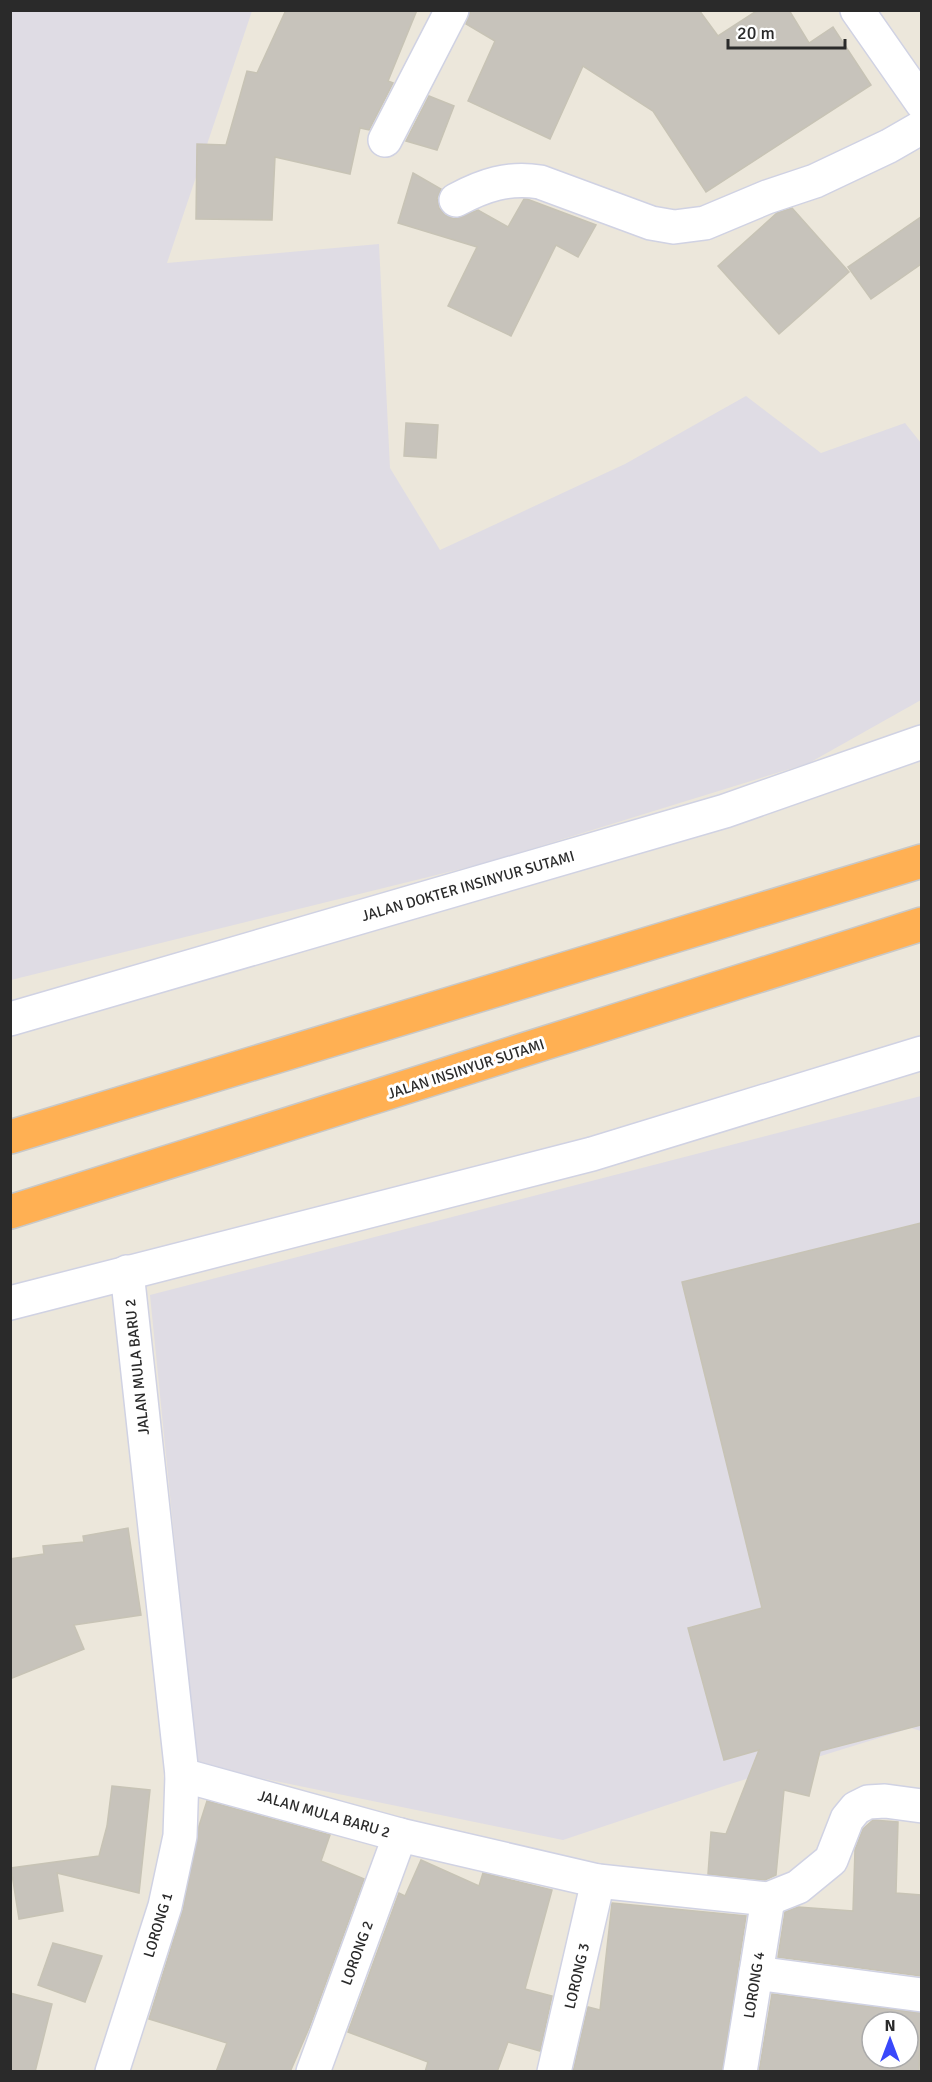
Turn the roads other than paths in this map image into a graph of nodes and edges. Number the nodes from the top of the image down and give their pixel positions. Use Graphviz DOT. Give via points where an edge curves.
graph roads {
  1 [pos="452,10"];
  2 [pos="857,10"];
  3 [pos="921,103"];
  4 [pos="921,127"];
  5 [pos="385,140"];
  6 [pos="456,200"];
  7 [pos="921,742"];
  8 [pos="921,842"];
  9 [pos="921,861"];
  10 [pos="735,920"];
  11 [pos="921,924"];
  12 [pos="10,1019"];
  13 [pos="921,1053"];
  14 [pos="10,1137"];
  15 [pos="10,1212"];
  16 [pos="127,1272"];
  17 [pos="10,1303"];
  18 [pos="182,1775"];
  19 [pos="921,1806"];
  20 [pos="400,1836"];
  21 [pos="598,1881"];
  22 [pos="768,1899"];
  23 [pos="756,1973"];
  24 [pos="921,1995"];
  25 [pos="112,2072"];
  26 [pos="313,2072"];
  27 [pos="554,2072"];
  28 [pos="740,2072"];
  1 -- 5 [label="street"];
  2 -- 3 [label="street"];
  4 -- 6 [label="street" via="889,147 815,181 705,223 674,227 651,223 520,179 482,186"];
  7 -- 12 [label="street, JALAN DOKTER INSINYUR SUTAMI" via="725,811"];
  8 -- 10 [label="highway"];
  9 -- 10 [label="highway"];
  10 -- 14 [label="highway"];
  11 -- 15 [label="highway, JALAN INSINYUR SUTAMI"];
  13 -- 16 [label="street" via="592,1155"];
  16 -- 17 [label="street"];
  16 -- 18 [label="street, JALAN MULA BARU 2"];
  18 -- 20 [label="street, JALAN MULA BARU 2"];
  18 -- 25 [label="street, LORONG 1" via="180,1836 165,1906"];
  19 -- 22 [label="street, JALAN MULA BARU 2" via="885,1801 868,1802 856,1808 831,1860 798,1887"];
  20 -- 21 [label="street, JALAN MULA BARU 2"];
  20 -- 26 [label="street, LORONG 2"];
  21 -- 22 [label="street, JALAN MULA BARU 2"];
  21 -- 27 [label="street, LORONG 3"];
  22 -- 23 [label="street, LORONG 4"];
  23 -- 24 [label="street"];
  23 -- 28 [label="street, LORONG 4"];
}
